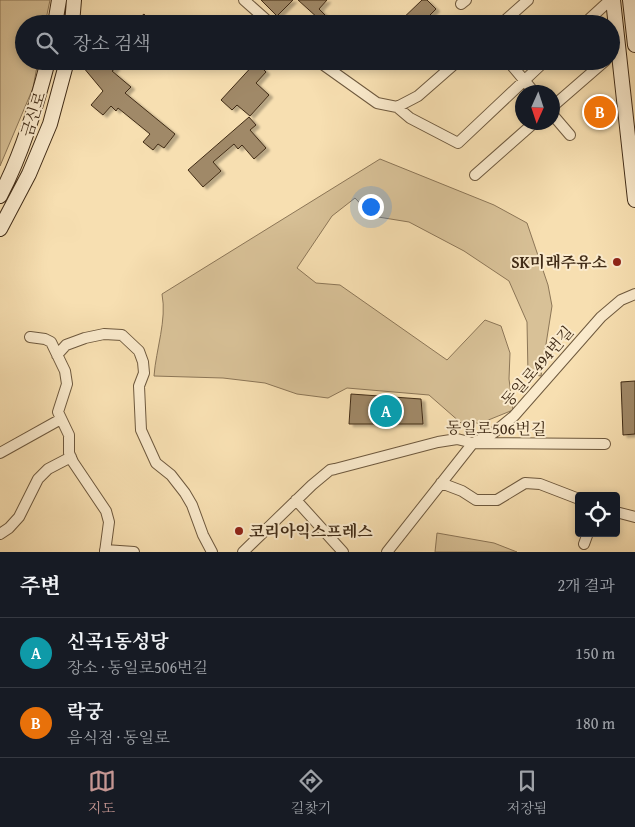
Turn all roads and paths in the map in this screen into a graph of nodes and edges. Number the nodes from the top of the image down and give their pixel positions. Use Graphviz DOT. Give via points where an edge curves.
graph roads {
  1 [pos="59,0"];
  2 [pos="74,0"];
  3 [pos="244,0"];
  4 [pos="528,0"];
  5 [pos="611,0"];
  6 [pos="630,0"];
  7 [pos="56,15"];
  8 [pos="73,15"];
  9 [pos="261,15"];
  10 [pos="511,15"];
  11 [pos="594,15"];
  12 [pos="612,15"];
  13 [pos="635,45"];
  14 [pos="45,70"];
  15 [pos="65,70"];
  16 [pos="331,70"];
  17 [pos="448,70"];
  18 [pos="515,70"];
  19 [pos="536,70"];
  20 [pos="594,70"];
  21 [pos="619,70"];
  22 [pos="524,81"];
  23 [pos="528,85"];
  24 [pos="560,100"];
  25 [pos="397,107"];
  26 [pos="630,115"];
  27 [pos="560,123"];
  28 [pos="526,130"];
  29 [pos="570,135"];
  30 [pos="475,175"];
  31 [pos="0,196"];
  32 [pos="635,200"];
  33 [pos="0,229"];
  34 [pos="635,294"];
  35 [pos="30,337"];
  36 [pos="57,355"];
  37 [pos="61,419"];
  38 [pos="474,442"];
  39 [pos="605,444"];
  40 [pos="0,453"];
  41 [pos="71,457"];
  42 [pos="441,483"];
  43 [pos="575,497"];
  44 [pos="296,500"];
  45 [pos="620,513"];
  46 [pos="635,517"];
  47 [pos="0,534"];
  48 [pos="587,537"];
  49 [pos="584,544"];
  50 [pos="105,551"];
  51 [pos="134,552"];
  52 [pos="212,552"];
  53 [pos="243,552"];
  54 [pos="343,552"];
  55 [pos="387,552"];
  1 -- 7 [label="street"];
  2 -- 8 [label="street"];
  3 -- 9 [label="street"];
  4 -- 10 [label="street"];
  5 -- 11 [label="street"];
  5 -- 12 [label="street"];
  6 -- 13 [label="street"];
  14 -- 31 [label="street, 금신로" via="30,122"];
  15 -- 33 [label="street, 금신로" via="50,124 29,174"];
  16 -- 25 [label="street" via="377,103"];
  17 -- 25 [label="street" via="418,96"];
  18 -- 22 [label="street"];
  19 -- 22 [label="street"];
  20 -- 24 [label="street"];
  21 -- 26 [label="street"];
  22 -- 23 [label="street"];
  22 -- 25 [label="street" via="458,143 410,118"];
  26 -- 32 [label="street"];
  27 -- 29 [label="street"];
  28 -- 30 [label="street"];
  34 -- 38 [label="street, 동일로494번길" via="620,300 601,316 514,416 492,434"];
  35 -- 36 [label="street" via="51,342"];
  36 -- 37 [label="street" via="65,371 66,384 58,412"];
  36 -- 52 [label="street" via="66,345 104,334 122,335 139,351 144,373 138,400 141,430 156,463 171,475 192,505"];
  37 -- 40 [label="street"];
  37 -- 41 [label="street" via="68,435"];
  38 -- 39 [label="street, 동일로506번길"];
  38 -- 42 [label="street, 동일로494번길"];
  38 -- 44 [label="street, 동일로506번길" via="438,442 335,469"];
  41 -- 47 [label="street" via="48,469 38,479 19,517"];
  41 -- 50 [label="street" via="106,510 109,522"];
  42 -- 43 [label="street" via="476,500 497,500 525,483 540,484"];
  42 -- 55 [label="street, 동일로494번길"];
  44 -- 53 [label="street, 동일로506번길"];
  44 -- 54 [label="street"];
  45 -- 46 [label="street"];
  48 -- 49 [label="street"];
  50 -- 51 [label="street"];
}
